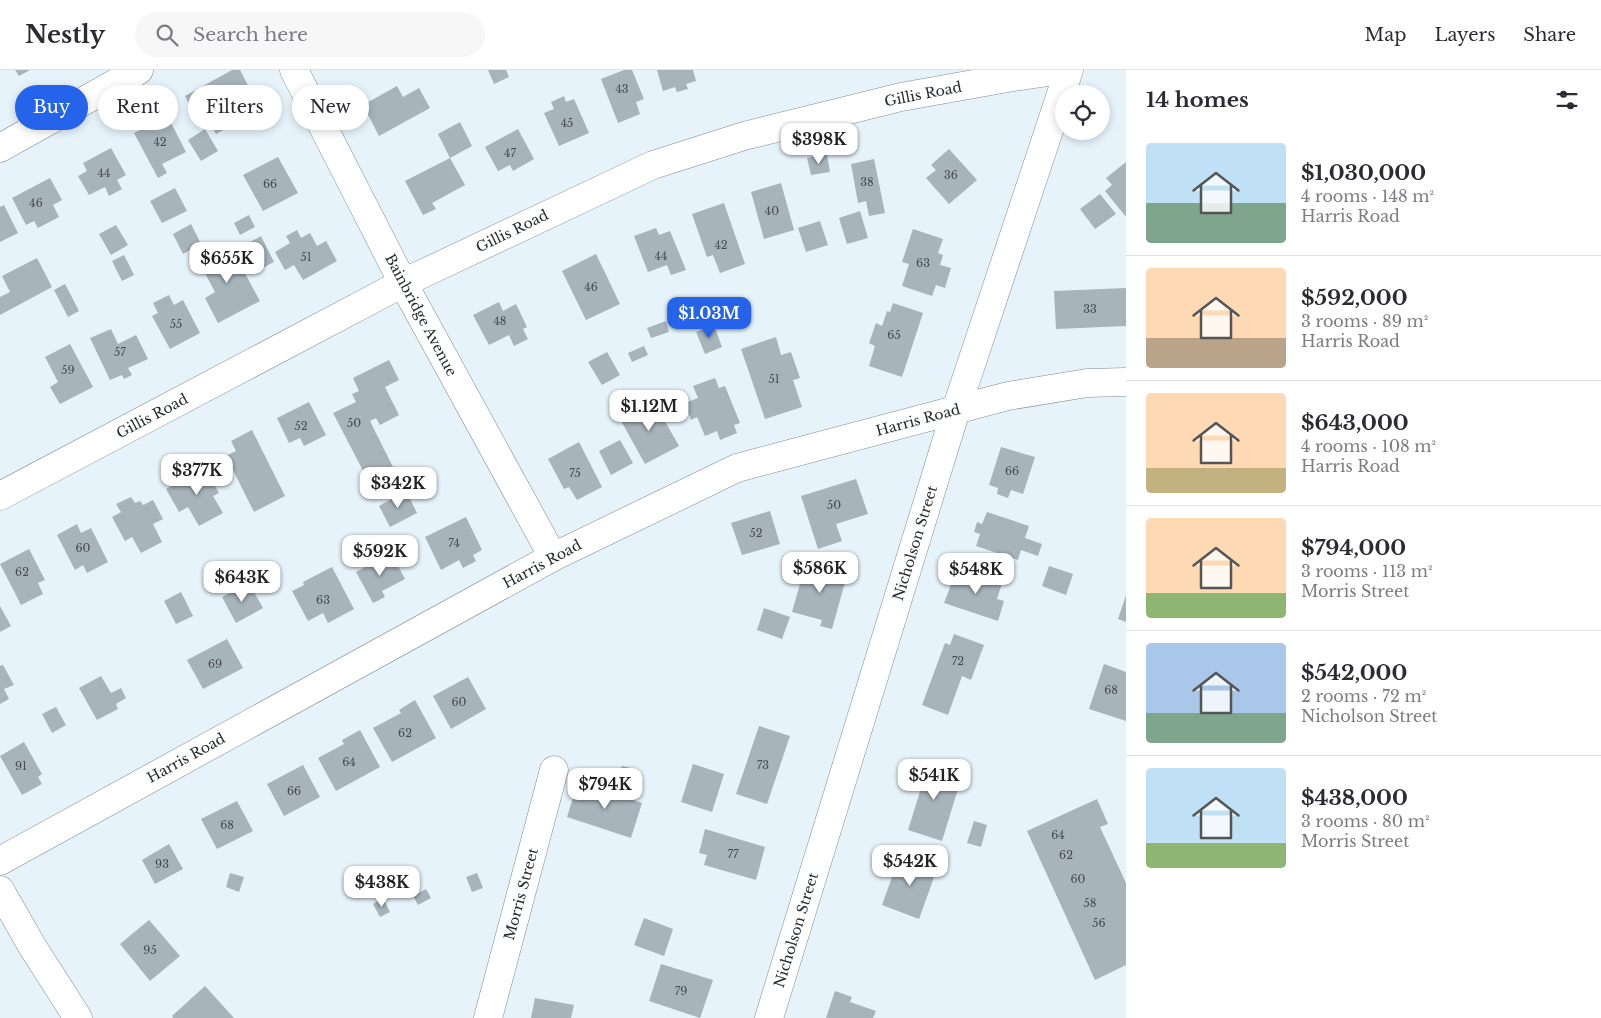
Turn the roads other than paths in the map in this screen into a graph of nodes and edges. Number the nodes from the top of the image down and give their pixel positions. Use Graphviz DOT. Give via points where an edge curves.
graph roads {
  1 [pos="140,70"];
  2 [pos="294,70"];
  3 [pos="1062,70"];
  4 [pos="1069,70"];
  5 [pos="1011,73"];
  6 [pos="0,148"];
  7 [pos="403,283"];
  8 [pos="1126,382"];
  9 [pos="956,410"];
  10 [pos="0,496"];
  11 [pos="553,557"];
  12 [pos="554,770"];
  13 [pos="0,861"];
  14 [pos="0,890"];
  15 [pos="78,1018"];
  16 [pos="488,1018"];
  17 [pos="769,1018"];
  1 -- 6 [label="street"];
  2 -- 7 [label="street, Bainbridge Avenue"];
  3 -- 5 [label="street, Gillis Road"];
  4 -- 9 [label="street, Nicholson Street"];
  5 -- 7 [label="street, Gillis Road" via="744,136 653,165"];
  7 -- 10 [label="street, Gillis Road"];
  7 -- 11 [label="street, Bainbridge Avenue"];
  8 -- 9 [label="street, Harris Road" via="1087,383 1008,396"];
  9 -- 11 [label="street, Harris Road" via="737,468"];
  9 -- 17 [label="street, Nicholson Street"];
  11 -- 13 [label="street, Harris Road"];
  12 -- 16 [label="street, Morris Street"];
  14 -- 15 [label="street"];
}
